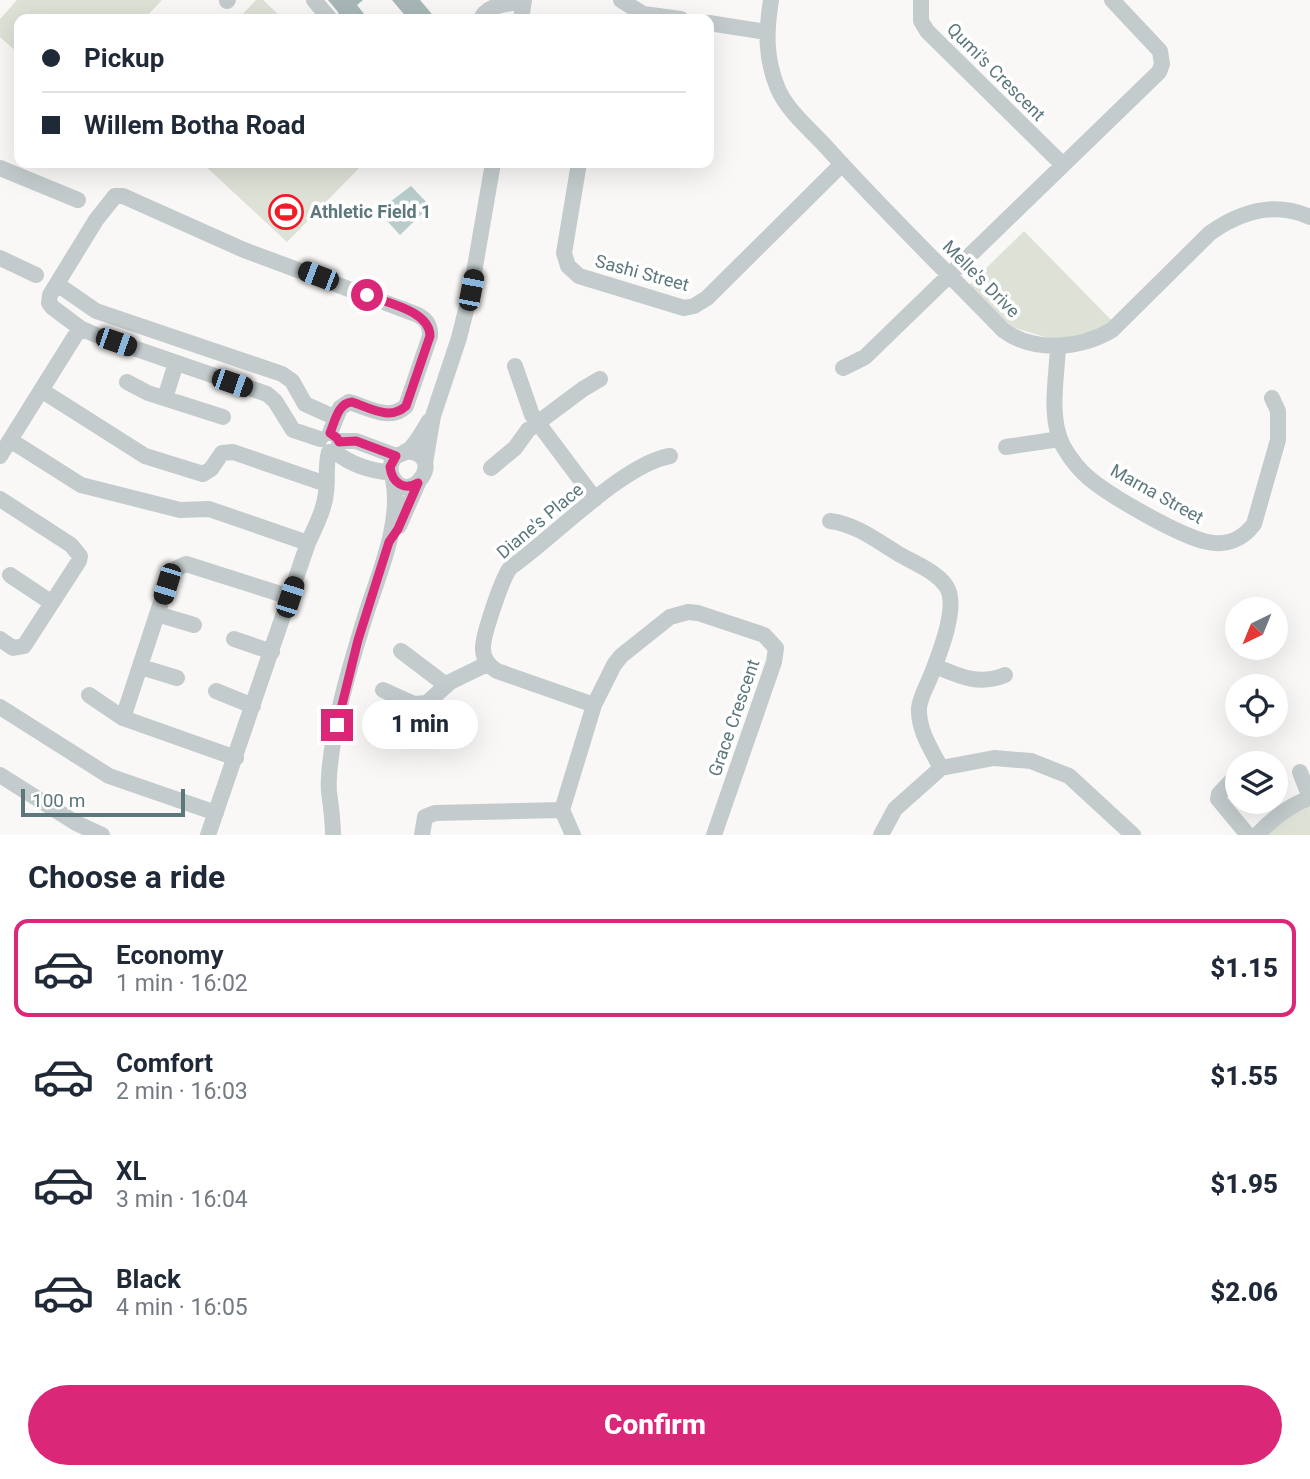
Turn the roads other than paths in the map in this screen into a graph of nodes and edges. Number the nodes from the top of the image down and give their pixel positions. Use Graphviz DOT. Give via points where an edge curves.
graph roads {
  1 [pos="314,0"];
  2 [pos="621,0"];
  3 [pos="771,0"];
  4 [pos="921,0"];
  5 [pos="1112,0"];
  6 [pos="514,6"];
  7 [pos="326,14"];
  8 [pos="483,14"];
  9 [pos="643,14"];
  10 [pos="714,24"];
  11 [pos="766,32"];
  12 [pos="842,164"];
  13 [pos="1062,164"];
  14 [pos="0,168"];
  15 [pos="492,168"];
  16 [pos="578,168"];
  17 [pos="78,200"];
  18 [pos="1310,217"];
  19 [pos="0,258"];
  20 [pos="948,274"];
  21 [pos="36,275"];
  22 [pos="57,284"];
  23 [pos="80,328"];
  24 [pos="1058,346"];
  25 [pos="223,354"];
  26 [pos="176,363"];
  27 [pos="515,366"];
  28 [pos="843,369"];
  29 [pos="216,377"];
  30 [pos="600,379"];
  31 [pos="127,382"];
  32 [pos="41,390"];
  33 [pos="165,398"];
  34 [pos="1272,398"];
  35 [pos="433,416"];
  36 [pos="223,417"];
  37 [pos="535,419"];
  38 [pos="331,439"];
  39 [pos="1060,439"];
  40 [pos="10,440"];
  41 [pos="373,447"];
  42 [pos="1006,447"];
  43 [pos="401,454"];
  44 [pos="0,456"];
  45 [pos="670,456"];
  46 [pos="425,463"];
  47 [pos="365,468"];
  48 [pos="491,468"];
  49 [pos="392,476"];
  50 [pos="418,483"];
  51 [pos="326,484"];
  52 [pos="0,499"];
  53 [pos="596,499"];
  54 [pos="830,521"];
  55 [pos="389,542"];
  56 [pos="308,543"];
  57 [pos="10,575"];
  58 [pos="290,597"];
  59 [pos="52,603"];
  60 [pos="158,614"];
  61 [pos="194,625"];
  62 [pos="0,639"];
  63 [pos="234,639"];
  64 [pos="401,651"];
  65 [pos="272,652"];
  66 [pos="487,664"];
  67 [pos="935,666"];
  68 [pos="141,667"];
  69 [pos="1004,675"];
  70 [pos="177,678"];
  71 [pos="446,685"];
  72 [pos="383,690"];
  73 [pos="216,691"];
  74 [pos="89,695"];
  75 [pos="594,705"];
  76 [pos="253,706"];
  77 [pos="0,708"];
  78 [pos="122,718"];
  79 [pos="236,758"];
  80 [pos="941,768"];
  81 [pos="1300,772"];
  82 [pos="0,775"];
  83 [pos="1225,788"];
  84 [pos="329,792"];
  85 [pos="1310,798"];
  86 [pos="1225,807"];
  87 [pos="562,810"];
  88 [pos="216,813"];
  89 [pos="1230,814"];
  90 [pos="102,835"];
  91 [pos="208,835"];
  92 [pos="323,835"];
  93 [pos="333,835"];
  94 [pos="422,835"];
  95 [pos="573,835"];
  96 [pos="714,835"];
  97 [pos="881,835"];
  98 [pos="1133,835"];
  99 [pos="1248,835"];
  100 [pos="1257,835"];
  1 -- 7 [label="street"];
  2 -- 9 [label="street"];
  3 -- 11 [label="street, Melle's Drive"];
  4 -- 13 [label="street, Qumi's Crescent" via="921,21 927,31"];
  5 -- 13 [label="street" via="1157,48 1162,64 1155,77"];
  6 -- 8 [label="street"];
  10 -- 11 [label="street"];
  11 -- 12 [label="street, Melle's Drive" via="779,91"];
  12 -- 16 [label="street, Sashi Street" via="707,298 684,308 579,276 568,266 564,253"];
  12 -- 20 [label="street, Melle's Drive"];
  13 -- 20 [label="street"];
  14 -- 17 [label="street"];
  15 -- 35 [label="street" via="471,290"];
  18 -- 24 [label="street, Melle's Drive" via="1278,209 1252,211 1229,220 1210,233 1112,330 1081,343"];
  19 -- 21 [label="street"];
  20 -- 24 [label="street, Melle's Drive" via="1008,334 1034,344"];
  20 -- 28 [label="street" via="864,357"];
  22 -- 23 [label="street" via="48,303"];
  22 -- 25 [label="street" via="96,312"];
  22 -- 38 [label="street" via="96,220 118,195 244,250 421,316 429,325 430,336 406,406 391,415 349,402 341,408"];
  23 -- 26 [label="street"];
  23 -- 32 [label="street"];
  24 -- 39 [label="street, Marna Street" via="1055,407"];
  25 -- 29 [label="street"];
  25 -- 38 [label="street" via="287,376"];
  26 -- 29 [label="street"];
  26 -- 33 [label="street"];
  27 -- 37 [label="street"];
  29 -- 38 [label="street" via="267,394 293,430"];
  30 -- 37 [label="street"];
  31 -- 33 [label="street"];
  32 -- 40 [label="street"];
  32 -- 51 [label="street" via="149,457 203,474 222,453 233,452"];
  33 -- 36 [label="street"];
  34 -- 39 [label="street, Marna Street" via="1278,411 1278,440 1254,524 1238,540 1226,543 1198,539 1149,516 1090,479"];
  35 -- 43 [label="street"];
  35 -- 46 [label="street"];
  37 -- 48 [label="street" via="515,448"];
  37 -- 53 [label="street"];
  38 -- 41 [label="street"];
  38 -- 47 [label="street" via="346,460"];
  38 -- 51 [label="street"];
  39 -- 42 [label="street"];
  40 -- 44 [label="street"];
  40 -- 56 [label="street" via="81,485 180,510 209,509"];
  41 -- 43 [label="street"];
  41 -- 47 [label="street"];
  43 -- 46 [label="street" via="417,454"];
  43 -- 49 [label="street" via="392,461"];
  45 -- 53 [label="street, Diane's Place" via="644,464"];
  46 -- 50 [label="street" via="425,474"];
  47 -- 49 [label="street"];
  49 -- 50 [label="street" via="402,486"];
  49 -- 55 [label="street" via="396,501"];
  50 -- 55 [label="street"];
  51 -- 56 [label="street" via="321,514"];
  52 -- 59 [label="street" via="78,553 79,561"];
  53 -- 66 [label="street, Diane's Place" via="507,571 482,649"];
  54 -- 67 [label="street" via="851,526 947,587 950,615"];
  55 -- 84 [label="street" via="341,704"];
  56 -- 58 [label="street"];
  57 -- 59 [label="street"];
  58 -- 60 [label="street" via="186,564 170,576"];
  58 -- 65 [label="street"];
  59 -- 62 [label="street" via="20,649"];
  60 -- 61 [label="street"];
  60 -- 68 [label="street"];
  63 -- 65 [label="street"];
  64 -- 71 [label="street"];
  65 -- 76 [label="street"];
  66 -- 71 [label="street"];
  66 -- 75 [label="street"];
  67 -- 69 [label="street" via="969,680"];
  67 -- 80 [label="street" via="919,711 923,733"];
  68 -- 70 [label="street"];
  68 -- 78 [label="street"];
  71 -- 72 [label="street" via="421,704"];
  73 -- 76 [label="street"];
  74 -- 78 [label="street"];
  75 -- 87 [label="street, Grace Crescent"];
  75 -- 96 [label="street, Grace Crescent" via="621,656 676,614 698,613 771,641 776,648 774,662"];
  76 -- 79 [label="street"];
  77 -- 88 [label="street" via="109,776"];
  78 -- 79 [label="street"];
  79 -- 88 [label="street"];
  80 -- 97 [label="street" via="895,809"];
  80 -- 98 [label="street" via="994,758 1051,767 1069,776"];
  81 -- 85 [label="street"];
  82 -- 90 [label="street"];
  83 -- 86 [label="street" via="1218,799"];
  84 -- 92 [label="street"];
  84 -- 93 [label="street"];
  85 -- 100 [label="street" via="1268,822"];
  87 -- 94 [label="street" via="435,813 425,817"];
  87 -- 95 [label="street"];
  88 -- 91 [label="street"];
  89 -- 99 [label="street"];
}
